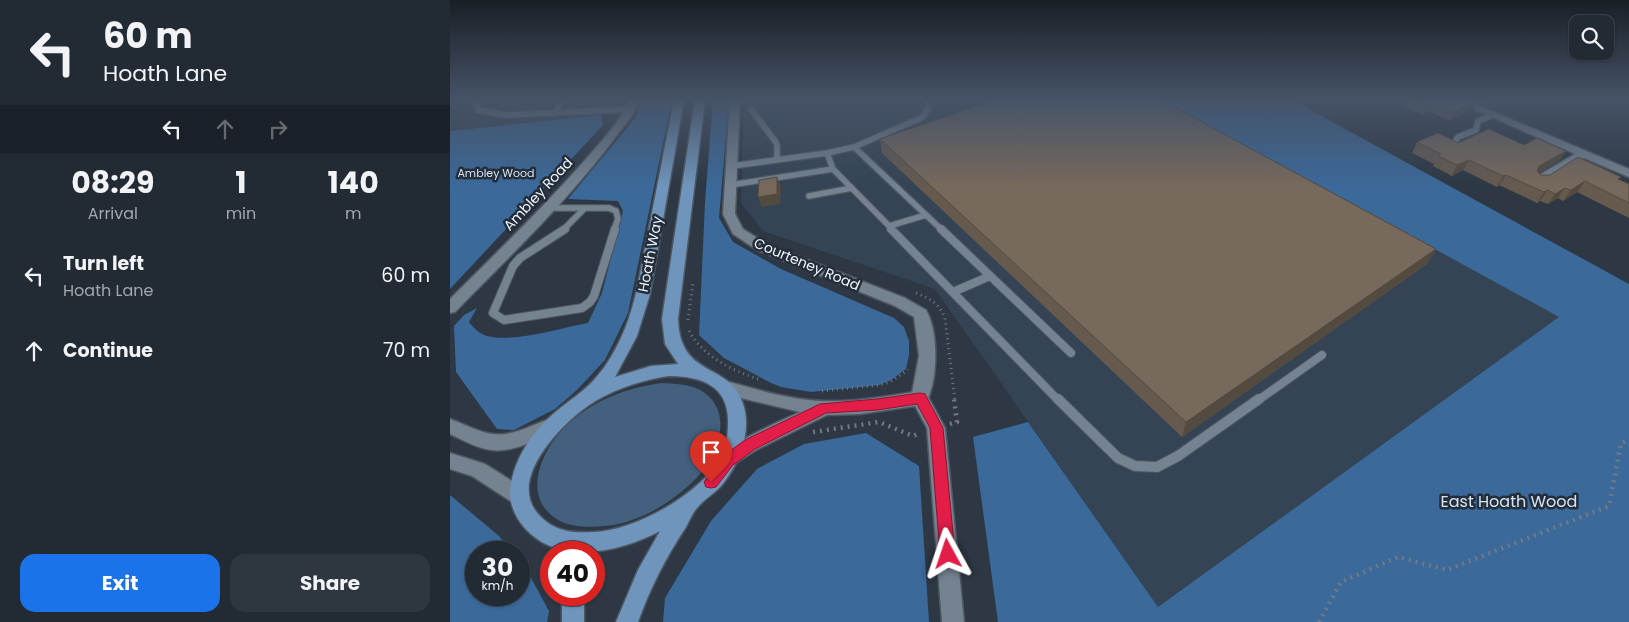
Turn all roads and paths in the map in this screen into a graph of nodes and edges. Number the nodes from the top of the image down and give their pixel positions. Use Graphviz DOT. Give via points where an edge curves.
graph roads {
  1 [pos="616,129"];
  2 [pos="674,129"];
  3 [pos="696,129"];
  4 [pos="734,129"];
  5 [pos="766,129"];
  6 [pos="895,129"];
  7 [pos="1476,129"];
  8 [pos="1525,129"];
  9 [pos="890,139"];
  10 [pos="870,140"];
  11 [pos="1453,145"];
  12 [pos="854,147"];
  13 [pos="828,153"];
  14 [pos="1583,154"];
  15 [pos="777,160"];
  16 [pos="732,166"];
  17 [pos="833,169"];
  18 [pos="1629,173"];
  19 [pos="1538,181"];
  20 [pos="730,185"];
  21 [pos="852,188"];
  22 [pos="808,196"];
  23 [pos="548,208"];
  24 [pos="584,209"];
  25 [pos="926,215"];
  26 [pos="889,226"];
  27 [pos="990,276"];
  28 [pos="693,280"];
  29 [pos="952,292"];
  30 [pos="452,308"];
  31 [pos="1070,352"];
  32 [pos="1322,355"];
  33 [pos="905,370"];
  34 [pos="697,372"];
  35 [pos="765,382"];
  36 [pos="726,388"];
  37 [pos="589,396"];
  38 [pos="920,398"];
  39 [pos="823,400"];
  40 [pos="450,426"];
  41 [pos="552,426"];
  42 [pos="806,433"];
  43 [pos="913,436"];
  44 [pos="1629,440"];
  45 [pos="728,460"];
  46 [pos="450,461"];
  47 [pos="519,496"];
  48 [pos="691,501"];
  49 [pos="551,541"];
  50 [pos="601,541"];
  51 [pos="573,606"];
  52 [pos="573,622"];
  53 [pos="627,622"];
  54 [pos="953,622"];
  55 [pos="1319,622"];
  1 -- 23 [label="street, Ambley Road"];
  2 -- 37 [label="main road, Hoath Way" via="636,322 625,348"];
  3 -- 34 [label="main road, Hoath Way" via="670,338 679,356"];
  4 -- 16 [label="street, Courteney Road"];
  5 -- 15 [label="lane" via="777,146"];
  6 -- 10 [label="lane"];
  7 -- 11 [label="lane" via="1458,137"];
  8 -- 14 [label="street"];
  9 -- 10 [label="lane"];
  10 -- 12 [label="lane"];
  12 -- 13 [label="lane"];
  12 -- 25 [label="lane"];
  13 -- 15 [label="lane"];
  13 -- 17 [label="lane"];
  14 -- 18 [label="street"];
  14 -- 19 [label="street"];
  15 -- 16 [label="lane"];
  16 -- 20 [label="street, Courteney Road"];
  17 -- 20 [label="lane"];
  17 -- 21 [label="lane"];
  20 -- 38 [label="street, Courteney Road" via="729,214 735,228 745,238 900,302 921,314 928,362"];
  21 -- 22 [label="lane"];
  21 -- 26 [label="lane"];
  23 -- 24 [label="lane"];
  23 -- 30 [label="street, Ambley Road"];
  24 -- 24 [label="lane" via="609,208 616,211 618,219 590,302 582,308 504,320 492,312 513,266 520,258 564,230"];
  25 -- 26 [label="lane"];
  25 -- 27 [label="lane"];
  26 -- 29 [label="lane"];
  27 -- 29 [label="lane"];
  27 -- 31 [label="lane"];
  28 -- 35 [label="path" via="687,325 692,338 709,354 742,374"];
  29 -- 32 [label="lane" via="1102,443 1118,458 1135,466 1156,467 1178,456"];
  33 -- 39 [label="path" via="890,382"];
  34 -- 36 [label="main road"];
  34 -- 37 [label="main road" via="672,370 647,374"];
  36 -- 39 [label="street" via="755,396"];
  36 -- 45 [label="main road" via="736,402 738,415"];
  37 -- 41 [label="main road"];
  38 -- 39 [label="street" via="877,404"];
  38 -- 54 [label="street" via="936,428"];
  39 -- 45 [label="street"];
  40 -- 41 [label="street" via="490,442 525,437"];
  41 -- 47 [label="main road" via="528,461"];
  42 -- 43 [label="path" via="879,422"];
  44 -- 55 [label="path" via="1621,443 1609,506 1447,570 1398,556 1341,582"];
  45 -- 48 [label="main road"];
  46 -- 47 [label="street" via="478,470"];
  47 -- 49 [label="main road" via="533,525"];
  48 -- 50 [label="main road" via="665,519 636,532"];
  48 -- 53 [label="main road" via="650,566"];
  51 -- 52 [label="main road"];
}
